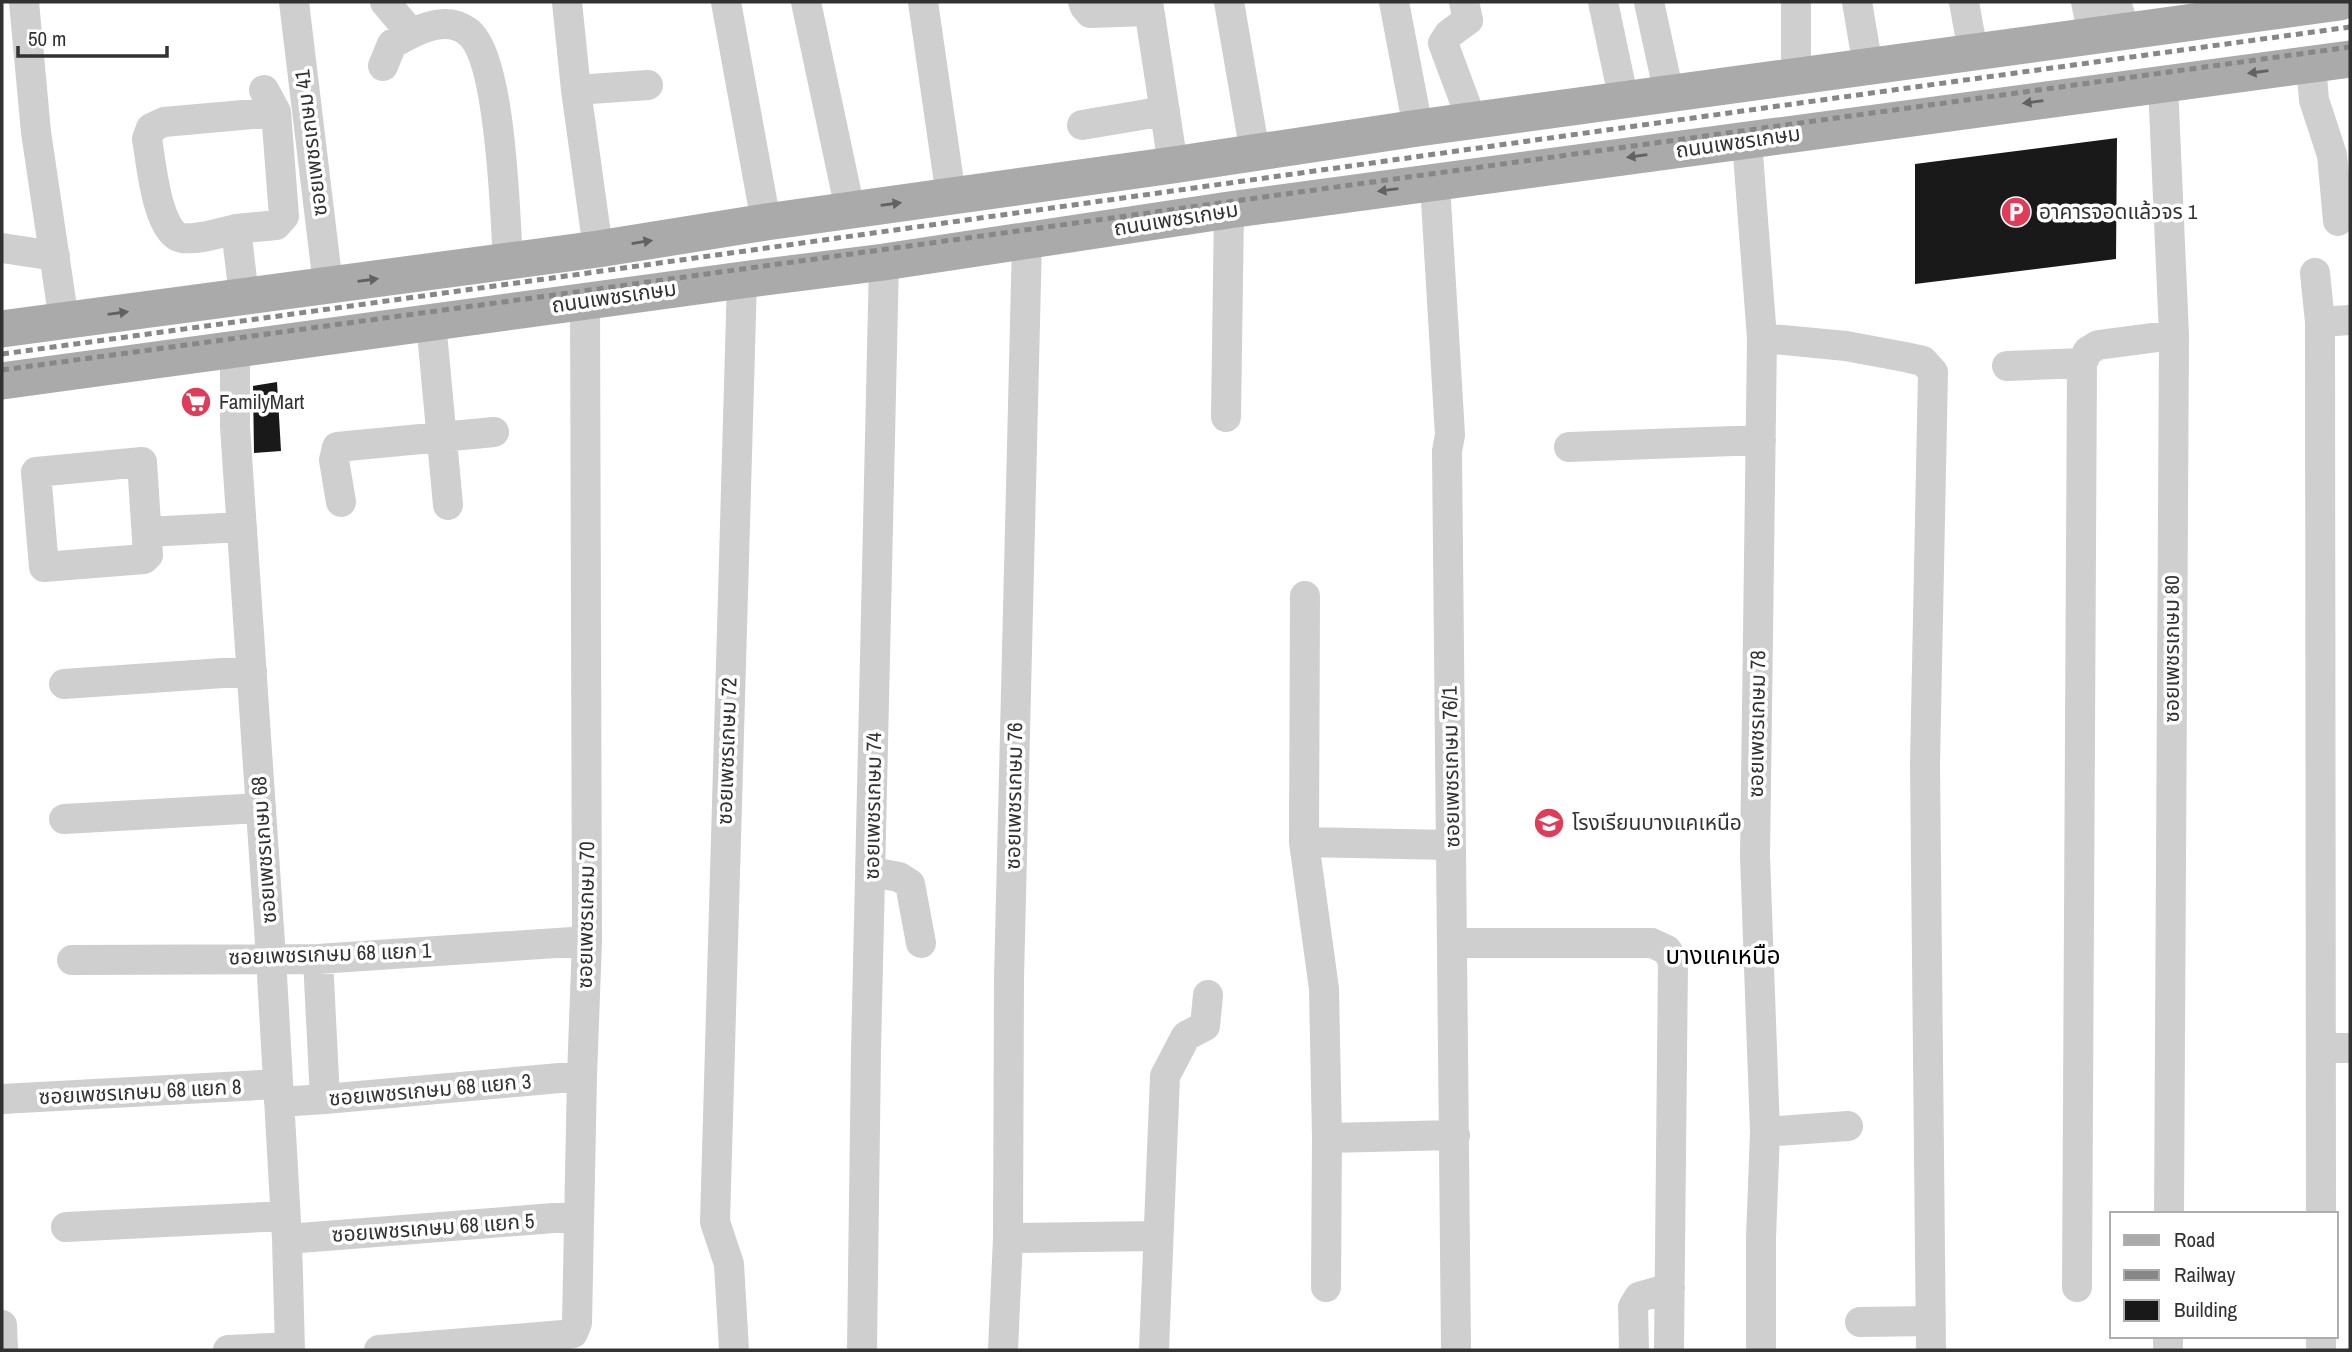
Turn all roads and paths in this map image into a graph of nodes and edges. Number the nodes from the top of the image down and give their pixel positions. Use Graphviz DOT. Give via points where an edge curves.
graph roads {
  1 [pos="24,2"];
  2 [pos="294,2"];
  3 [pos="386,2"];
  4 [pos="567,2"];
  5 [pos="726,2"];
  6 [pos="806,2"];
  7 [pos="923,2"];
  8 [pos="1083,2"];
  9 [pos="1228,2"];
  10 [pos="1394,2"];
  11 [pos="1464,2"];
  12 [pos="1603,2"];
  13 [pos="1649,2"];
  14 [pos="1796,2"];
  15 [pos="1857,2"];
  16 [pos="1964,2"];
  17 [pos="2340,2"];
  18 [pos="1148,6"];
  19 [pos="2258,7"];
  20 [pos="2105,18"];
  21 [pos="411,33"];
  22 [pos="1973,52"];
  23 [pos="2350,60"];
  24 [pos="2311,65"];
  25 [pos="383,66"];
  26 [pos="1868,66"];
  27 [pos="1796,76"];
  28 [pos="2163,84"];
  29 [pos="648,85"];
  30 [pos="576,90"];
  31 [pos="1669,94"];
  32 [pos="1624,101"];
  33 [pos="1165,111"];
  34 [pos="1472,121"];
  35 [pos="1082,125"];
  36 [pos="1418,128"];
  37 [pos="1747,141"];
  38 [pos="1255,153"];
  39 [pos="1173,165"];
  40 [pos="1435,184"];
  41 [pos="951,196"];
  42 [pos="850,210"];
  43 [pos="1228,210"];
  44 [pos="2338,221"];
  45 [pos="766,222"];
  46 [pos="236,229"];
  47 [pos="1027,241"];
  48 [pos="2,248"];
  49 [pos="587,251"];
  50 [pos="55,256"];
  51 [pos="508,261"];
  52 [pos="884,262"];
  53 [pos="2315,273"];
  54 [pos="742,280"];
  55 [pos="328,285"];
  56 [pos="244,296"];
  57 [pos="584,302"];
  58 [pos="512,311"];
  59 [pos="2350,320"];
  60 [pos="64,321"];
  61 [pos="431,322"];
  62 [pos="2320,322"];
  63 [pos="2,329"];
  64 [pos="2174,335"];
  65 [pos="1762,338"];
  66 [pos="235,349"];
  67 [pos="2082,363"];
  68 [pos="2007,366"];
  69 [pos="2,381"];
  70 [pos="1226,417"];
  71 [pos="494,432"];
  72 [pos="441,435"];
  73 [pos="1761,440"];
  74 [pos="1569,446"];
  75 [pos="341,502"];
  76 [pos="448,505"];
  77 [pos="242,527"];
  78 [pos="147,532"];
  79 [pos="1305,596"];
  80 [pos="252,671"];
  81 [pos="64,684"];
  82 [pos="261,808"];
  83 [pos="64,819"];
  84 [pos="1304,842"];
  85 [pos="1451,845"];
  86 [pos="872,872"];
  87 [pos="587,941"];
  88 [pos="921,943"];
  89 [pos="1453,943"];
  90 [pos="271,958"];
  91 [pos="318,958"];
  92 [pos="72,960"];
  93 [pos="1208,995"];
  94 [pos="2336,1048"];
  95 [pos="582,1076"];
  96 [pos="278,1093"];
  97 [pos="2,1099"];
  98 [pos="325,1099"];
  99 [pos="1847,1126"];
  100 [pos="1765,1132"];
  101 [pos="1455,1135"];
  102 [pos="1327,1138"];
  103 [pos="2169,1212"];
  104 [pos="2321,1212"];
  105 [pos="579,1216"];
  106 [pos="66,1227"];
  107 [pos="286,1228"];
  108 [pos="1158,1236"];
  109 [pos="1007,1238"];
  110 [pos="1326,1287"];
  111 [pos="2077,1287"];
  112 [pos="1670,1288"];
  113 [pos="1860,1322"];
  114 [pos="2,1325"];
  115 [pos="1931,1336"];
  116 [pos="290,1349"];
  117 [pos="3,1350"];
  118 [pos="228,1350"];
  119 [pos="379,1350"];
  120 [pos="734,1350"];
  121 [pos="862,1350"];
  122 [pos="1003,1350"];
  123 [pos="1154,1350"];
  124 [pos="1456,1350"];
  125 [pos="1633,1350"];
  126 [pos="1669,1350"];
  127 [pos="1761,1350"];
  1 -- 50 [label="street" via="36,132"];
  2 -- 55 [label="street, ซอยเพชรเกษม 41"];
  3 -- 21 [label="street"];
  4 -- 30 [label="street"];
  5 -- 45 [label="street"];
  6 -- 42 [label="street"];
  7 -- 41 [label="street"];
  8 -- 18 [label="street" via="1090,13"];
  9 -- 38 [label="street"];
  10 -- 36 [label="street"];
  11 -- 34 [label="street" via="1468,20 1443,43"];
  12 -- 32 [label="street"];
  13 -- 31 [label="street"];
  14 -- 27 [label="street"];
  15 -- 26 [label="street"];
  16 -- 22 [label="street"];
  17 -- 19 [label="main road"];
  18 -- 33 [label="street"];
  19 -- 20 [label="main road"];
  20 -- 22 [label="main road"];
  21 -- 25 [label="street" via="392,44"];
  21 -- 51 [label="street" via="430,25 451,26 466,30 477,42 495,111"];
  22 -- 26 [label="main road"];
  23 -- 24 [label="main road, ถนนเพชรเกษม"];
  24 -- 28 [label="main road, ถนนเพชรเกษม, one-way"];
  24 -- 44 [label="street" via="2314,100 2332,155"];
  26 -- 27 [label="main road"];
  27 -- 31 [label="main road"];
  28 -- 37 [label="main road, ถนนเพชรเกษม, one-way"];
  28 -- 64 [label="street, ซอยเพชรเกษม 80"];
  29 -- 30 [label="street"];
  30 -- 49 [label="street"];
  31 -- 32 [label="main road"];
  32 -- 34 [label="main road"];
  33 -- 35 [label="street"];
  33 -- 39 [label="street"];
  34 -- 36 [label="main road"];
  36 -- 38 [label="main road"];
  37 -- 40 [label="main road, ถนนเพชรเกษม, one-way"];
  37 -- 65 [label="street, ซอยเพชรเกษม 78"];
  38 -- 39 [label="main road"];
  39 -- 41 [label="main road"];
  40 -- 43 [label="main road, ถนนเพชรเกษม, one-way"];
  40 -- 85 [label="street, ซอยเพชรเกษม 76/1" via="1450,435"];
  42 -- 41 [label="main road, one-way"];
  42 -- 45 [label="main road"];
  43 -- 47 [label="main road, ถนนเพชรเกษม"];
  43 -- 70 [label="street"];
  49 -- 45 [label="main road, one-way"];
  46 -- 46 [label="street" via="181,238 168,230 147,139 152,128 164,122 270,101 284,216 276,225"];
  46 -- 56 [label="street"];
  47 -- 52 [label="main road, ถนนเพชรเกษม"];
  47 -- 109 [label="street, ซอยเพชรเกษม 76"];
  48 -- 50 [label="street"];
  49 -- 51 [label="main road"];
  49 -- 57 [label="main road"];
  50 -- 60 [label="street"];
  55 -- 51 [label="main road, one-way"];
  51 -- 58 [label="main road"];
  52 -- 54 [label="main road, ถนนเพชรเกษม"];
  52 -- 86 [label="street, ซอยเพชรเกษม 74"];
  53 -- 62 [label="street"];
  54 -- 57 [label="main road, ถนนเพชรเกษม"];
  54 -- 120 [label="street, ซอยเพชรเกษม 72" via="715,1222 729,1264"];
  55 -- 56 [label="main road"];
  60 -- 56 [label="main road, one-way"];
  57 -- 58 [label="main road, ถนนเพชรเกษม"];
  57 -- 87 [label="street, ซอยเพชรเกษม 70"];
  58 -- 61 [label="main road, ถนนเพชรเกษม"];
  59 -- 62 [label="street"];
  60 -- 63 [label="main road"];
  61 -- 66 [label="main road, ถนนเพชรเกษม"];
  61 -- 72 [label="street"];
  62 -- 94 [label="street"];
  64 -- 67 [label="street" via="2098,345"];
  64 -- 103 [label="street, ซอยเพชรเกษม 80"];
  65 -- 73 [label="street, ซอยเพชรเกษม 78"];
  65 -- 115 [label="street" via="1905,357 1923,361 1933,372 1925,764"];
  66 -- 69 [label="main road, ถนนเพชรเกษม"];
  66 -- 77 [label="street, ซอยเพชรเกษม 68"];
  67 -- 68 [label="street"];
  67 -- 111 [label="street"];
  71 -- 72 [label="street"];
  72 -- 75 [label="street" via="337,447 334,460"];
  72 -- 76 [label="street"];
  73 -- 74 [label="street"];
  73 -- 100 [label="street, ซอยเพชรเกษม 78" via="1755,856"];
  77 -- 78 [label="street"];
  77 -- 80 [label="street, ซอยเพชรเกษม 68"];
  78 -- 78 [label="street" via="149,551 144,559 44,567 35,473 142,462"];
  79 -- 84 [label="street"];
  80 -- 81 [label="street"];
  80 -- 82 [label="street, ซอยเพชรเกษม 68"];
  82 -- 83 [label="street"];
  82 -- 90 [label="street, ซอยเพชรเกษม 68"];
  84 -- 85 [label="street"];
  84 -- 102 [label="street" via="1324,989"];
  85 -- 89 [label="street, ซอยเพชรเกษม 76/1"];
  86 -- 88 [label="street" via="910,884"];
  86 -- 121 [label="street, ซอยเพชรเกษม 74"];
  87 -- 91 [label="street, ซอยเพชรเกษม 68 แยก 1"];
  87 -- 95 [label="street, ซอยเพชรเกษม 70"];
  89 -- 101 [label="street, ซอยเพชรเกษม 76/1"];
  89 -- 112 [label="street" via="1652,943 1667,950 1673,961"];
  90 -- 91 [label="street, ซอยเพชรเกษม 68 แยก 1"];
  90 -- 92 [label="street, ซอยเพชรเกษม 68 แยก 1"];
  90 -- 96 [label="street, ซอยเพชรเกษม 68"];
  91 -- 98 [label="street"];
  93 -- 108 [label="street" via="1205,1026 1186,1037 1164,1076"];
  94 -- 104 [label="street"];
  95 -- 98 [label="street, ซอยเพชรเกษม 68 แยก 3"];
  95 -- 105 [label="street, ซอยเพชรเกษม 70"];
  96 -- 97 [label="street, ซอยเพชรเกษม 68 แยก 8"];
  96 -- 98 [label="street, ซอยเพชรเกษม 68 แยก 3"];
  96 -- 107 [label="street, ซอยเพชรเกษม 68"];
  99 -- 100 [label="street"];
  100 -- 127 [label="street, ซอยเพชรเกษม 78"];
  101 -- 102 [label="street"];
  101 -- 124 [label="street, ซอยเพชรเกษม 76/1"];
  102 -- 110 [label="street"];
  105 -- 107 [label="street, ซอยเพชรเกษม 68 แยก 5"];
  105 -- 119 [label="street, ซอยเพชรเกษม 70" via="573,1333"];
  106 -- 107 [label="street, ซอยเพชรเกษม 68 แยก 5"];
  107 -- 116 [label="street, ซอยเพชรเกษม 68"];
  108 -- 109 [label="street"];
  108 -- 123 [label="street"];
  109 -- 122 [label="street, ซอยเพชรเกษม 76"];
  112 -- 125 [label="street" via="1639,1297 1633,1307"];
  112 -- 126 [label="street"];
  113 -- 115 [label="street"];
  114 -- 117 [label="street"];
  116 -- 118 [label="street"];
}
